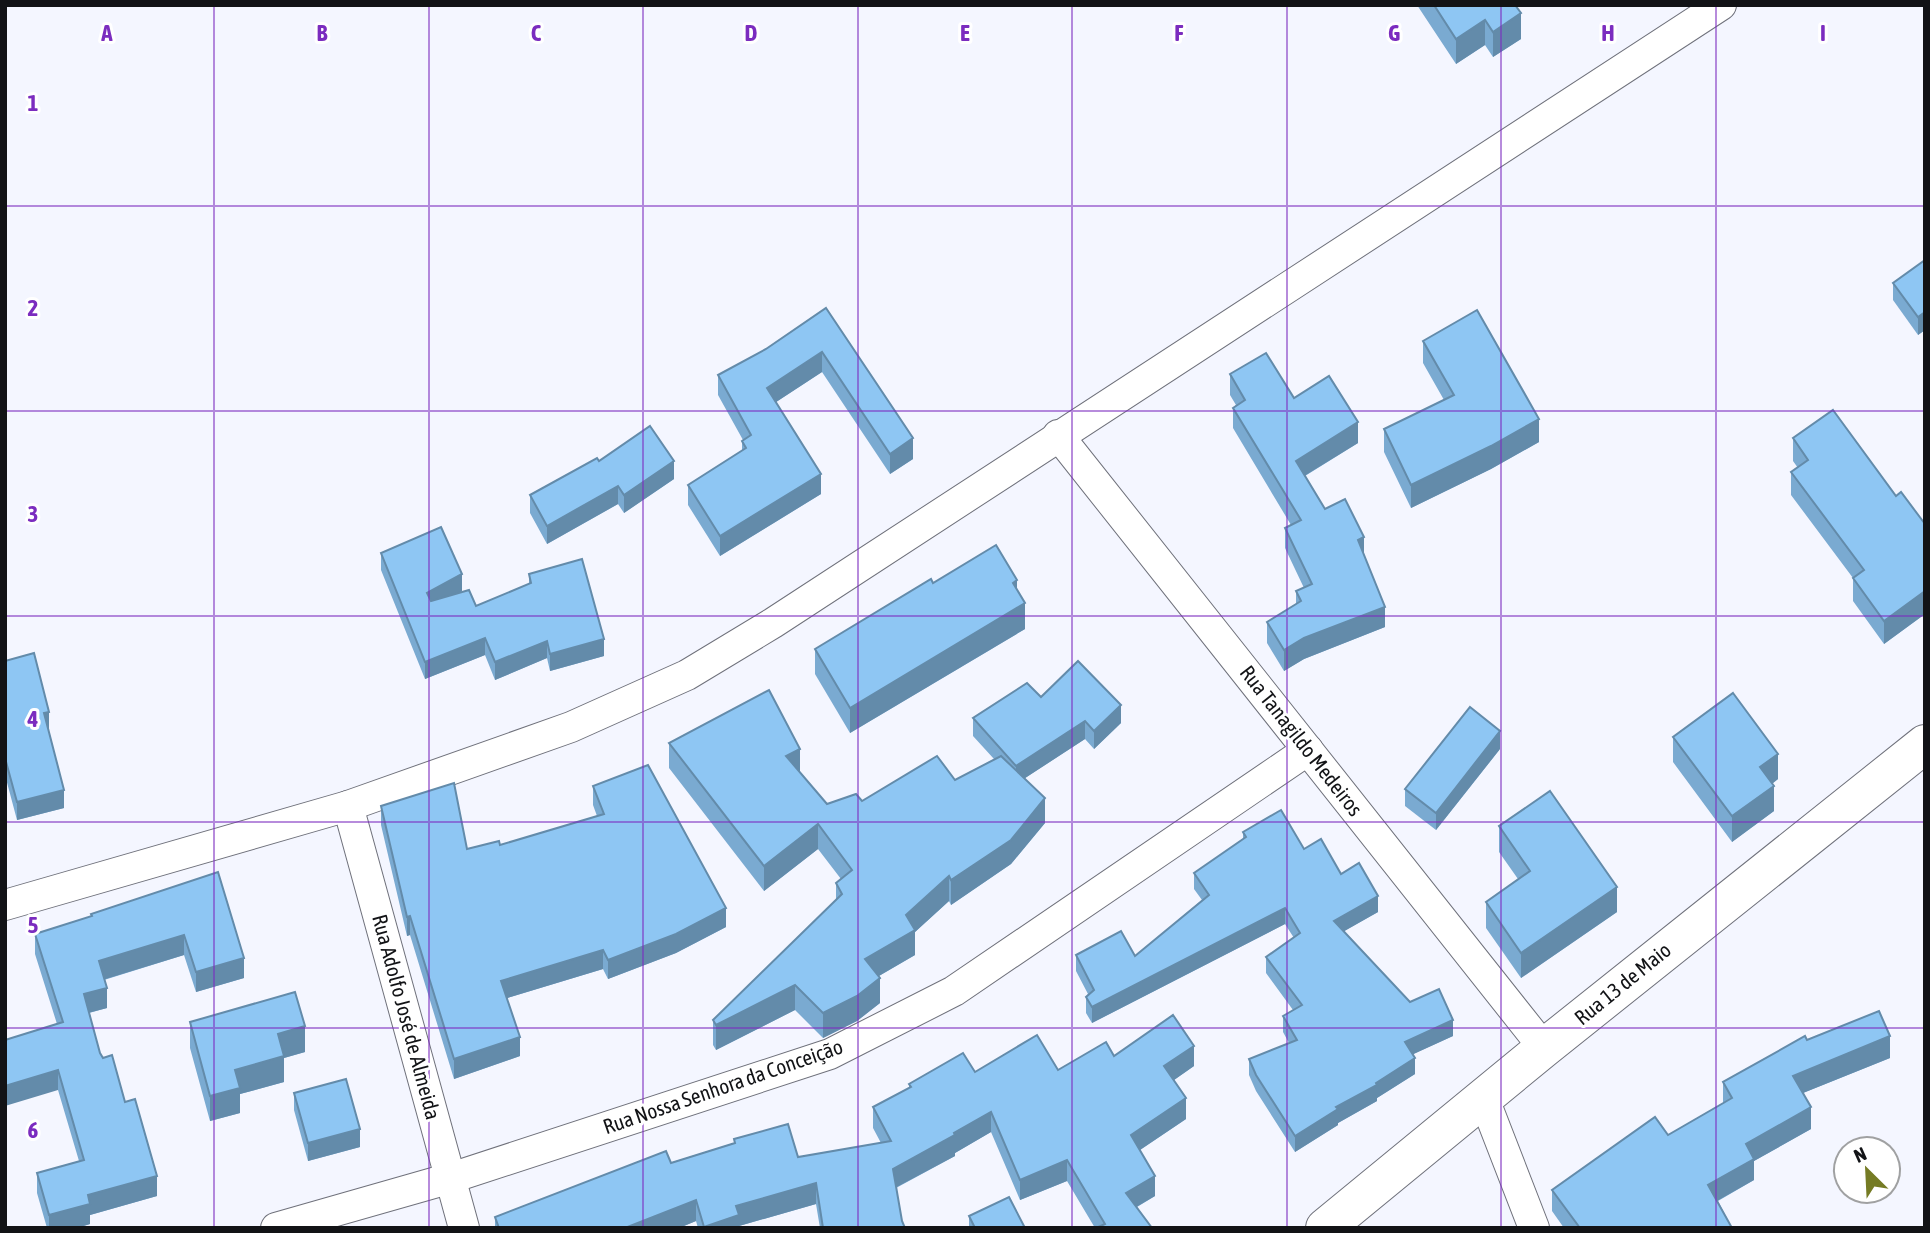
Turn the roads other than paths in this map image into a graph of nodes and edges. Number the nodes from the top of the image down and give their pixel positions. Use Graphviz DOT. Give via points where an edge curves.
graph roads {
  1 [pos="1721,5"];
  2 [pos="1058,435"];
  3 [pos="1925,744"];
  4 [pos="1308,750"];
  5 [pos="1925,770"];
  6 [pos="1861,794"];
  7 [pos="348,806"];
  8 [pos="5,905"];
  9 [pos="1544,1048"];
  10 [pos="1484,1099"];
  11 [pos="451,1178"];
  12 [pos="276,1228"];
  13 [pos="464,1228"];
  14 [pos="1325,1228"];
  15 [pos="1534,1228"];
  1 -- 2 [label="street"];
  2 -- 4 [label="street, Rua Tanagildo Medeiros"];
  2 -- 7 [label="street" via="773,623 687,674 571,727"];
  3 -- 6 [label="main road, Rua 13 de Maio"];
  4 -- 9 [label="street, Rua Tanagildo Medeiros"];
  4 -- 11 [label="street, Rua Nossa Senhora da Conceição" via="954,990 830,1054"];
  5 -- 6 [label="main road"];
  6 -- 9 [label="main road, Rua 13 de Maio"];
  7 -- 8 [label="street"];
  7 -- 11 [label="street, Rua Adolfo José de Almeida"];
  9 -- 10 [label="main road, Rua 13 de Maio"];
  10 -- 14 [label="main road, Rua 13 de Maio"];
  10 -- 15 [label="street"];
  11 -- 12 [label="street, Rua Nossa Senhora da Conceição"];
  11 -- 13 [label="street, Rua Adolfo José de Almeida"];
}
